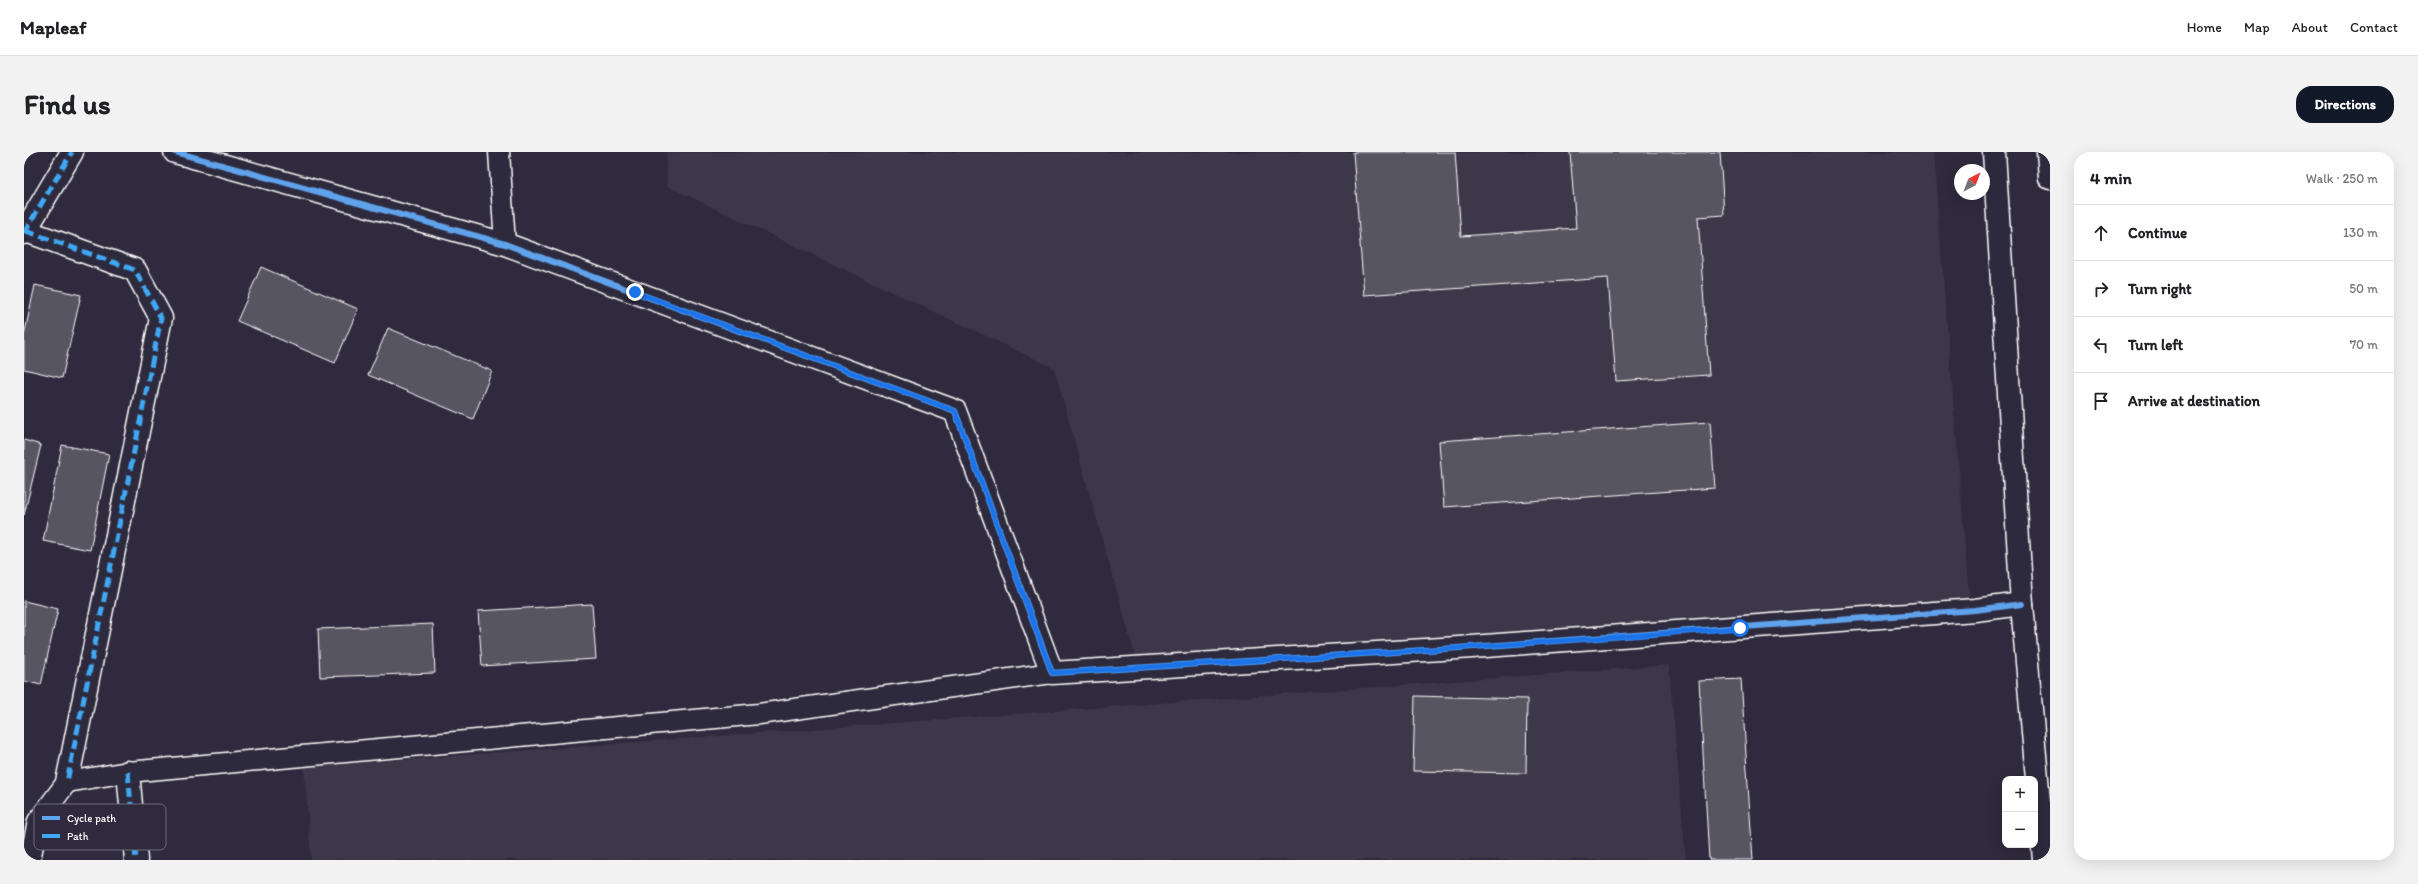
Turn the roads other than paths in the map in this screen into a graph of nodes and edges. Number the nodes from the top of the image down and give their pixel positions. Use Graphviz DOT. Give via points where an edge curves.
graph roads {
  1 [pos="72,152"];
  2 [pos="175,152"];
  3 [pos="499,152"];
  4 [pos="1994,152"];
  5 [pos="2048,152"];
  6 [pos="2050,178"];
  7 [pos="25,232"];
  8 [pos="504,244"];
  9 [pos="2022,604"];
  10 [pos="1052,673"];
  11 [pos="128,772"];
  12 [pos="67,782"];
  13 [pos="51,804"];
  14 [pos="131,804"];
  15 [pos="34,840"];
  16 [pos="135,850"];
  17 [pos="30,860"];
  18 [pos="136,860"];
  19 [pos="2044,860"];
  1 -- 7 [label="main road"];
  2 -- 8 [label="main road"];
  3 -- 8 [label="lane"];
  4 -- 9 [label="main road"];
  5 -- 6 [label="main road"];
  7 -- 12 [label="main road" via="135,270 161,318"];
  8 -- 10 [label="main road" via="955,411"];
  9 -- 10 [label="main road" via="1975,610 1458,648"];
  9 -- 19 [label="main road"];
  10 -- 11 [label="lane" via="759,714"];
  11 -- 12 [label="lane"];
  11 -- 14 [label="main road"];
  12 -- 13 [label="lane"];
  15 -- 17 [label="lane"];
  16 -- 18 [label="main road"];
}
